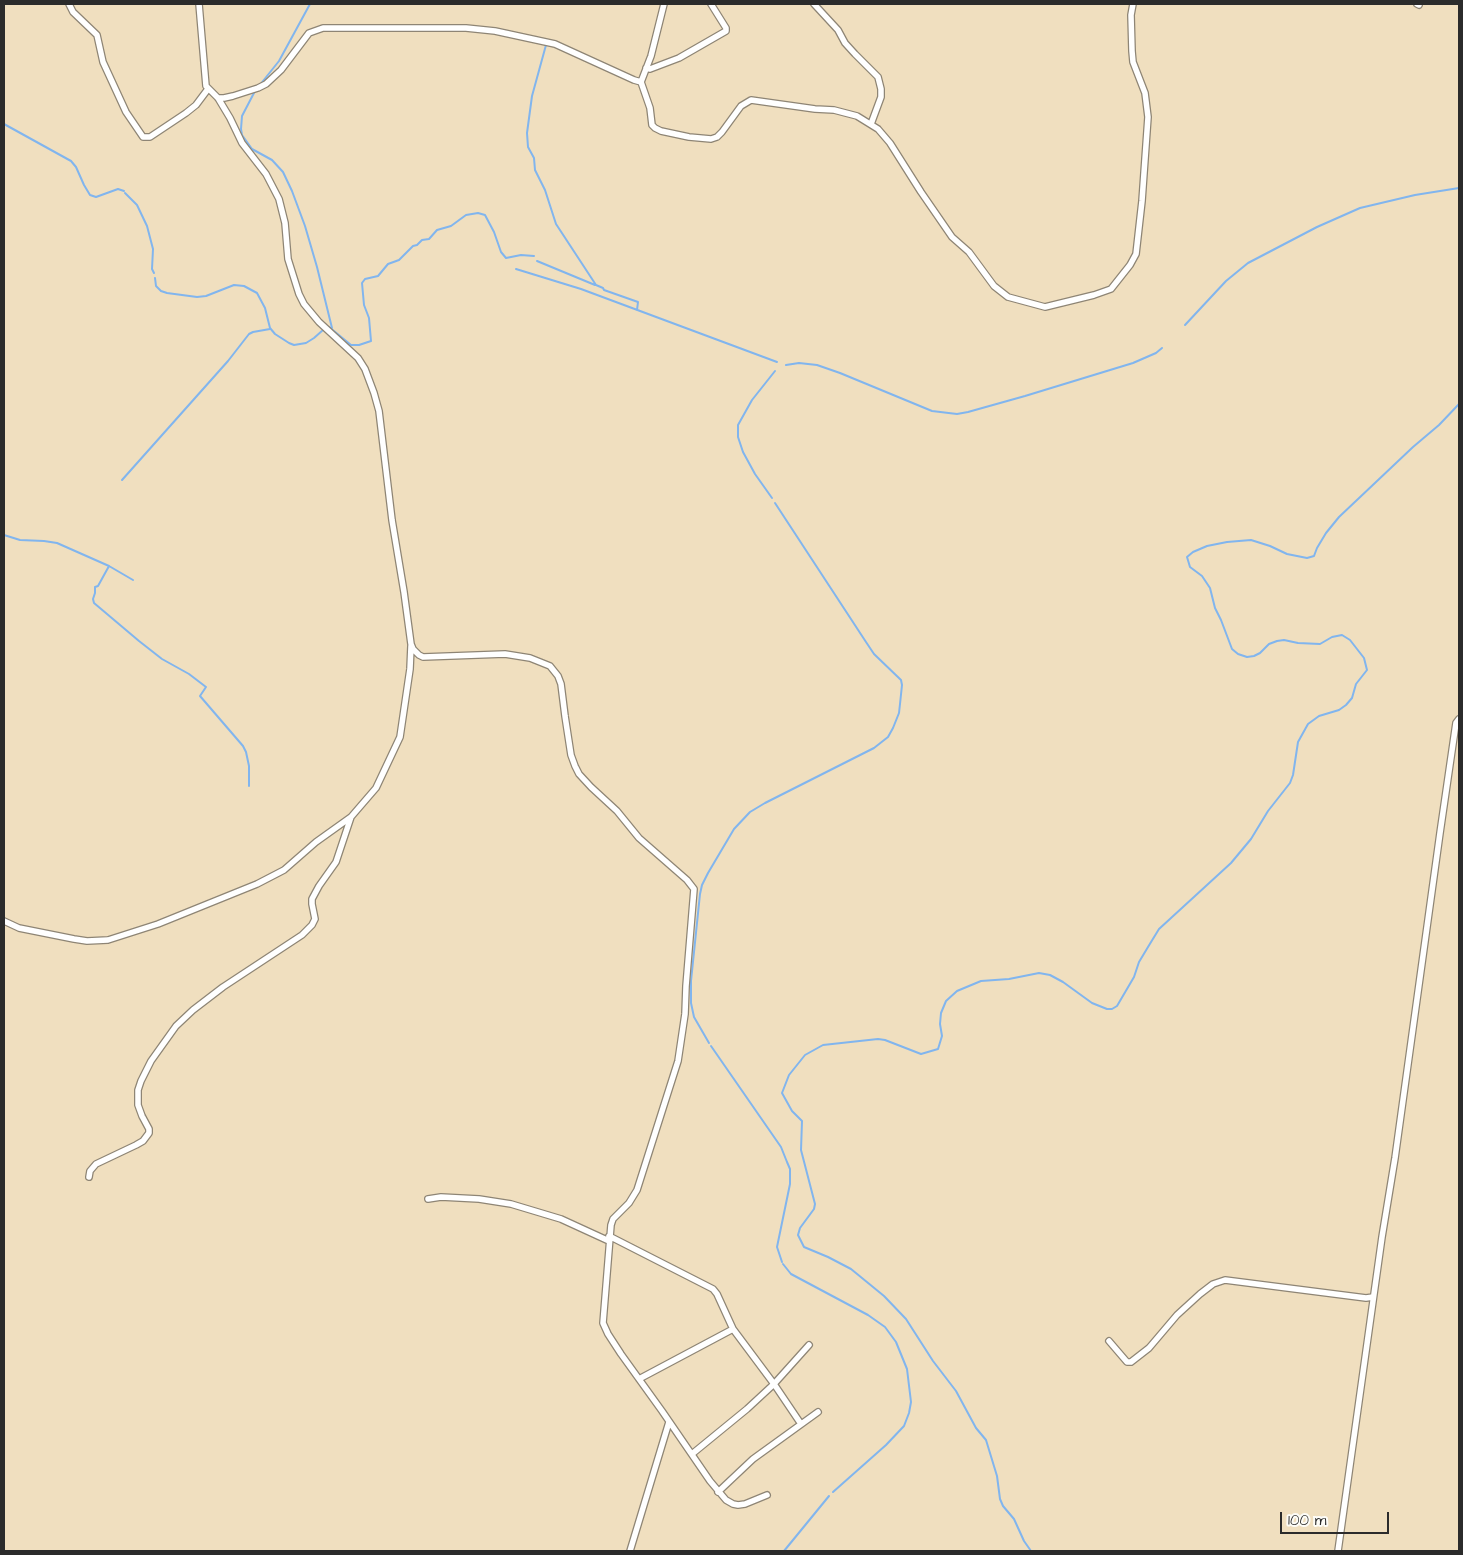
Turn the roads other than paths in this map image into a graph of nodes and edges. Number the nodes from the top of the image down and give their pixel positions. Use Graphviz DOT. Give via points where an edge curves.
graph roads {
  1 [pos="69,4"];
  2 [pos="199,4"];
  3 [pos="664,4"];
  4 [pos="711,4"];
  5 [pos="814,4"];
  6 [pos="1133,4"];
  7 [pos="646,68"];
  8 [pos="641,82"];
  9 [pos="208,89"];
  10 [pos="218,98"];
  11 [pos="871,124"];
  12 [pos="411,644"];
  13 [pos="1459,719"];
  14 [pos="351,817"];
  15 [pos="4,921"];
  16 [pos="88,1177"];
  17 [pos="428,1199"];
  18 [pos="609,1238"];
  19 [pos="1373,1297"];
  20 [pos="732,1329"];
  21 [pos="1109,1341"];
  22 [pos="809,1345"];
  23 [pos="639,1380"];
  24 [pos="774,1384"];
  25 [pos="818,1412"];
  26 [pos="669,1422"];
  27 [pos="801,1424"];
  28 [pos="692,1454"];
  29 [pos="718,1492"];
  30 [pos="766,1495"];
  31 [pos="630,1551"];
  32 [pos="1338,1551"];
  1 -- 9 [label="street" via="97,35 103,62 126,112 143,137 150,137 186,113"];
  2 -- 9 [label="street"];
  3 -- 7 [label="street"];
  4 -- 7 [label="street" via="726,31 679,58"];
  5 -- 11 [label="street" via="878,77 881,96"];
  6 -- 11 [label="street" via="1132,51 1148,110 1142,200 1136,254 1115,285 1106,292 1046,307 1002,294 969,252 952,237 890,143"];
  7 -- 8 [label="street"];
  8 -- 10 [label="street" via="555,44 495,31 323,28 309,33 266,84"];
  8 -- 11 [label="street" via="652,125 661,131 689,137 717,137 741,106 751,100 839,110"];
  9 -- 10 [label="street"];
  10 -- 12 [label="street" via="242,143 266,174 279,199 289,264 304,304 358,358 374,393"];
  12 -- 14 [label="street" via="400,737 376,788"];
  12 -- 18 [label="street" via="423,657 505,654 530,658 550,666 561,684 572,755 579,774 639,838 694,889 685,1014 676,1070 637,1190 613,1219"];
  13 -- 19 [label="street" via="1445,796"];
  14 -- 15 [label="street" via="274,876 120,937 87,941 19,928"];
  14 -- 16 [label="street" via="336,862 312,899 315,919 312,925 223,987 176,1026 152,1061 138,1090 140,1110 149,1133 143,1141 96,1164"];
  17 -- 18 [label="street" via="473,1198 511,1204"];
  18 -- 20 [label="street" via="713,1289"];
  18 -- 23 [label="street" via="604,1328"];
  19 -- 21 [label="street" via="1225,1280 1200,1294 1149,1348 1131,1362 1127,1362"];
  19 -- 32 [label="street"];
  20 -- 23 [label="street"];
  20 -- 24 [label="street"];
  22 -- 24 [label="street"];
  23 -- 26 [label="street"];
  24 -- 27 [label="street"];
  24 -- 28 [label="street"];
  25 -- 27 [label="street"];
  26 -- 28 [label="street"];
  26 -- 31 [label="street"];
  27 -- 29 [label="street" via="753,1458"];
  28 -- 29 [label="street"];
  29 -- 30 [label="street" via="738,1505"];
}
